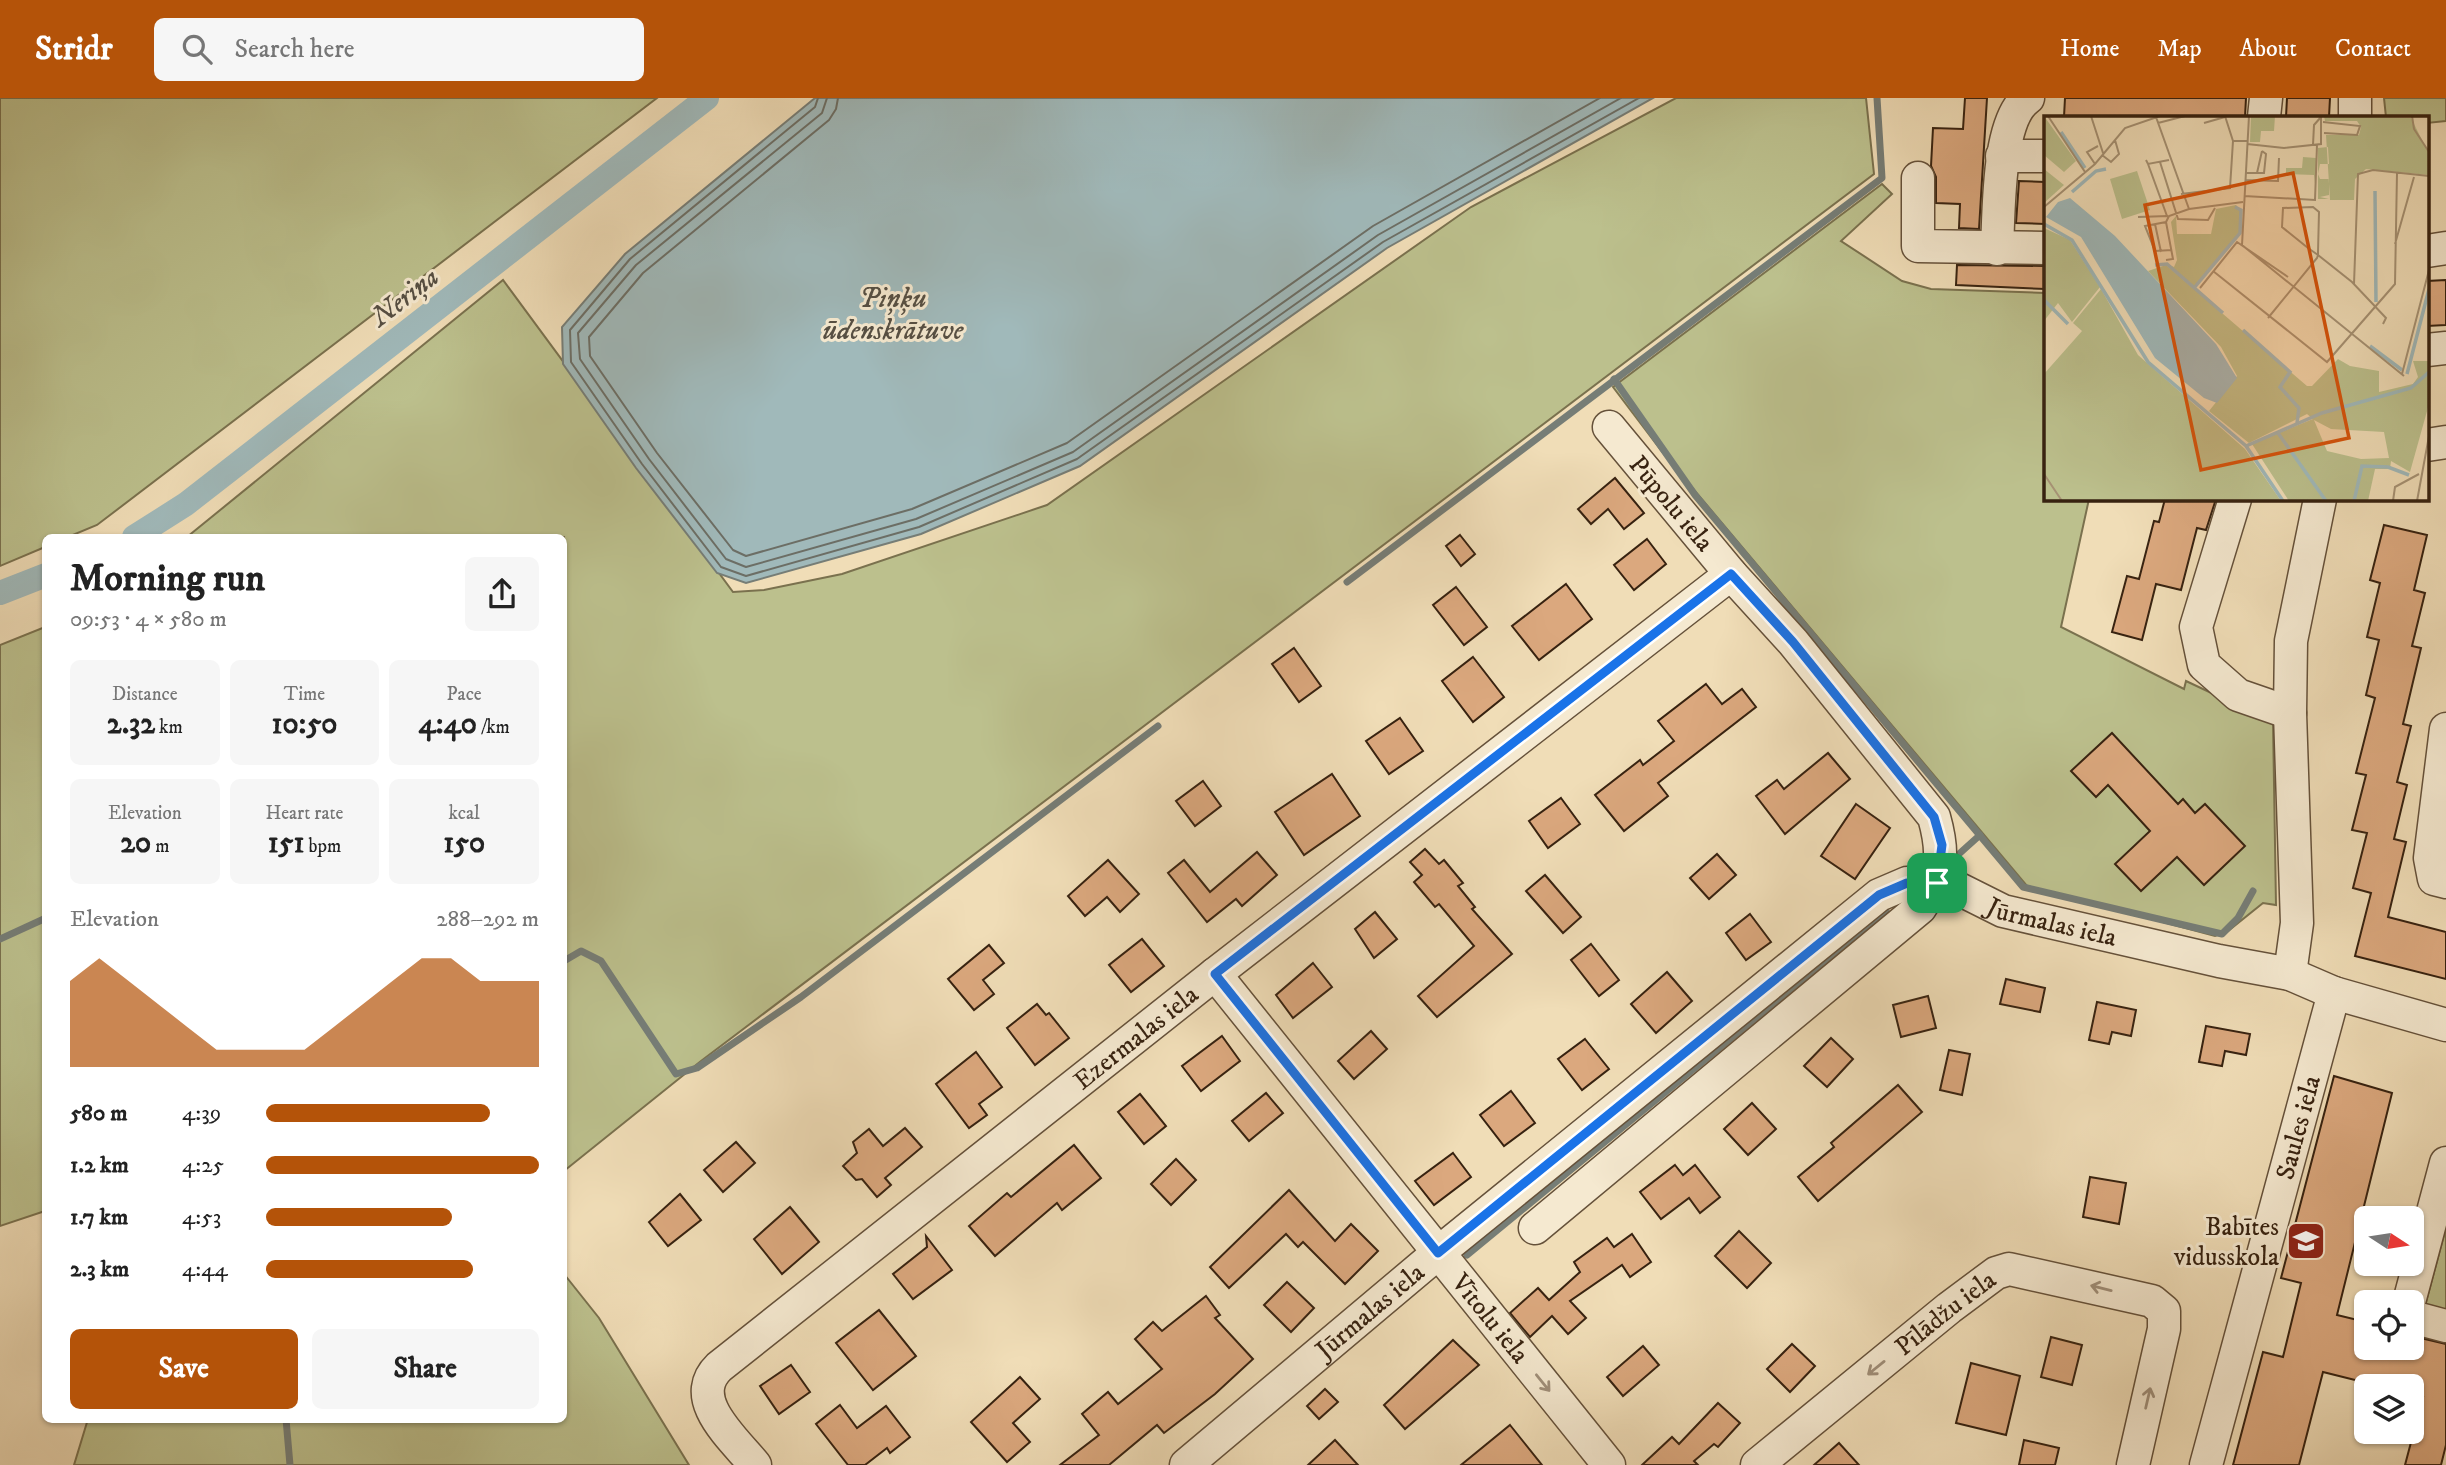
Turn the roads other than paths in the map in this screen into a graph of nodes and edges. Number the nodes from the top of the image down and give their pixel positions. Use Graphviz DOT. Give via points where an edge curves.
graph roads {
  1 [pos="2028,98"];
  2 [pos="2266,98"];
  3 [pos="2355,98"];
  4 [pos="2264,116"];
  5 [pos="2355,116"];
  6 [pos="2002,156"];
  7 [pos="2044,156"];
  8 [pos="1918,178"];
  9 [pos="2044,248"];
  10 [pos="2446,248"];
  11 [pos="1997,249"];
  12 [pos="2428,251"];
  13 [pos="2446,348"];
  14 [pos="2428,350"];
  15 [pos="1608,427"];
  16 [pos="2446,442"];
  17 [pos="2428,445"];
  18 [pos="2235,500"];
  19 [pos="2320,500"];
  20 [pos="1731,574"];
  21 [pos="2290,713"];
  22 [pos="2446,729"];
  23 [pos="2446,882"];
  24 [pos="1937,883"];
  25 [pos="1215,974"];
  26 [pos="2290,974"];
  27 [pos="2334,993"];
  28 [pos="2446,1025"];
  29 [pos="2446,1163"];
  30 [pos="1535,1228"];
  31 [pos="1438,1253"];
  32 [pos="2412,1290"];
  33 [pos="2424,1320"];
  34 [pos="2446,1326"];
  35 [pos="755,1465"];
  36 [pos="1186,1465"];
  37 [pos="1609,1465"];
  38 [pos="1758,1465"];
  39 [pos="2133,1465"];
  40 [pos="2206,1465"];
  1 -- 6 [label="street" via="2019,104"];
  2 -- 4 [label="street"];
  3 -- 5 [label="street"];
  6 -- 7 [label="street"];
  6 -- 11 [label="street"];
  8 -- 11 [label="street" via="1918,246"];
  9 -- 11 [label="street"];
  10 -- 12 [label="street"];
  13 -- 14 [label="street"];
  15 -- 20 [label="street, Pūpolu iela"];
  16 -- 17 [label="street"];
  18 -- 21 [label="street" via="2196,627 2204,665 2238,695"];
  19 -- 21 [label="street" via="2291,641"];
  20 -- 24 [label="street, Pūpolu iela" via="1793,642 1934,817 1942,845"];
  20 -- 25 [label="street, Ezermalas iela"];
  21 -- 26 [label="street" via="2297,923"];
  22 -- 23 [label="street" via="2430,858 2434,879"];
  24 -- 26 [label="street, Jūrmalas iela" via="2003,911"];
  24 -- 30 [label="street" via="1920,908"];
  24 -- 31 [label="street, Jūrmalas iela" via="1907,883 1879,895"];
  25 -- 31 [label="street, Vītolu iela"];
  25 -- 35 [label="street, Ezermalas iela" via="710,1376 706,1392 711,1411"];
  26 -- 27 [label="street, Jūrmalas iela"];
  27 -- 28 [label="street, Jūrmalas iela"];
  27 -- 40 [label="street, Saules iela"];
  29 -- 32 [label="street"];
  31 -- 36 [label="street, Jūrmalas iela"];
  31 -- 37 [label="street, Vītolu iela, one-way"];
  33 -- 34 [label="street"];
  39 -- 38 [label="street, Pīlādžu iela, one-way" via="2164,1329 2164,1311 2152,1301 2009,1269 1996,1273"];
}
